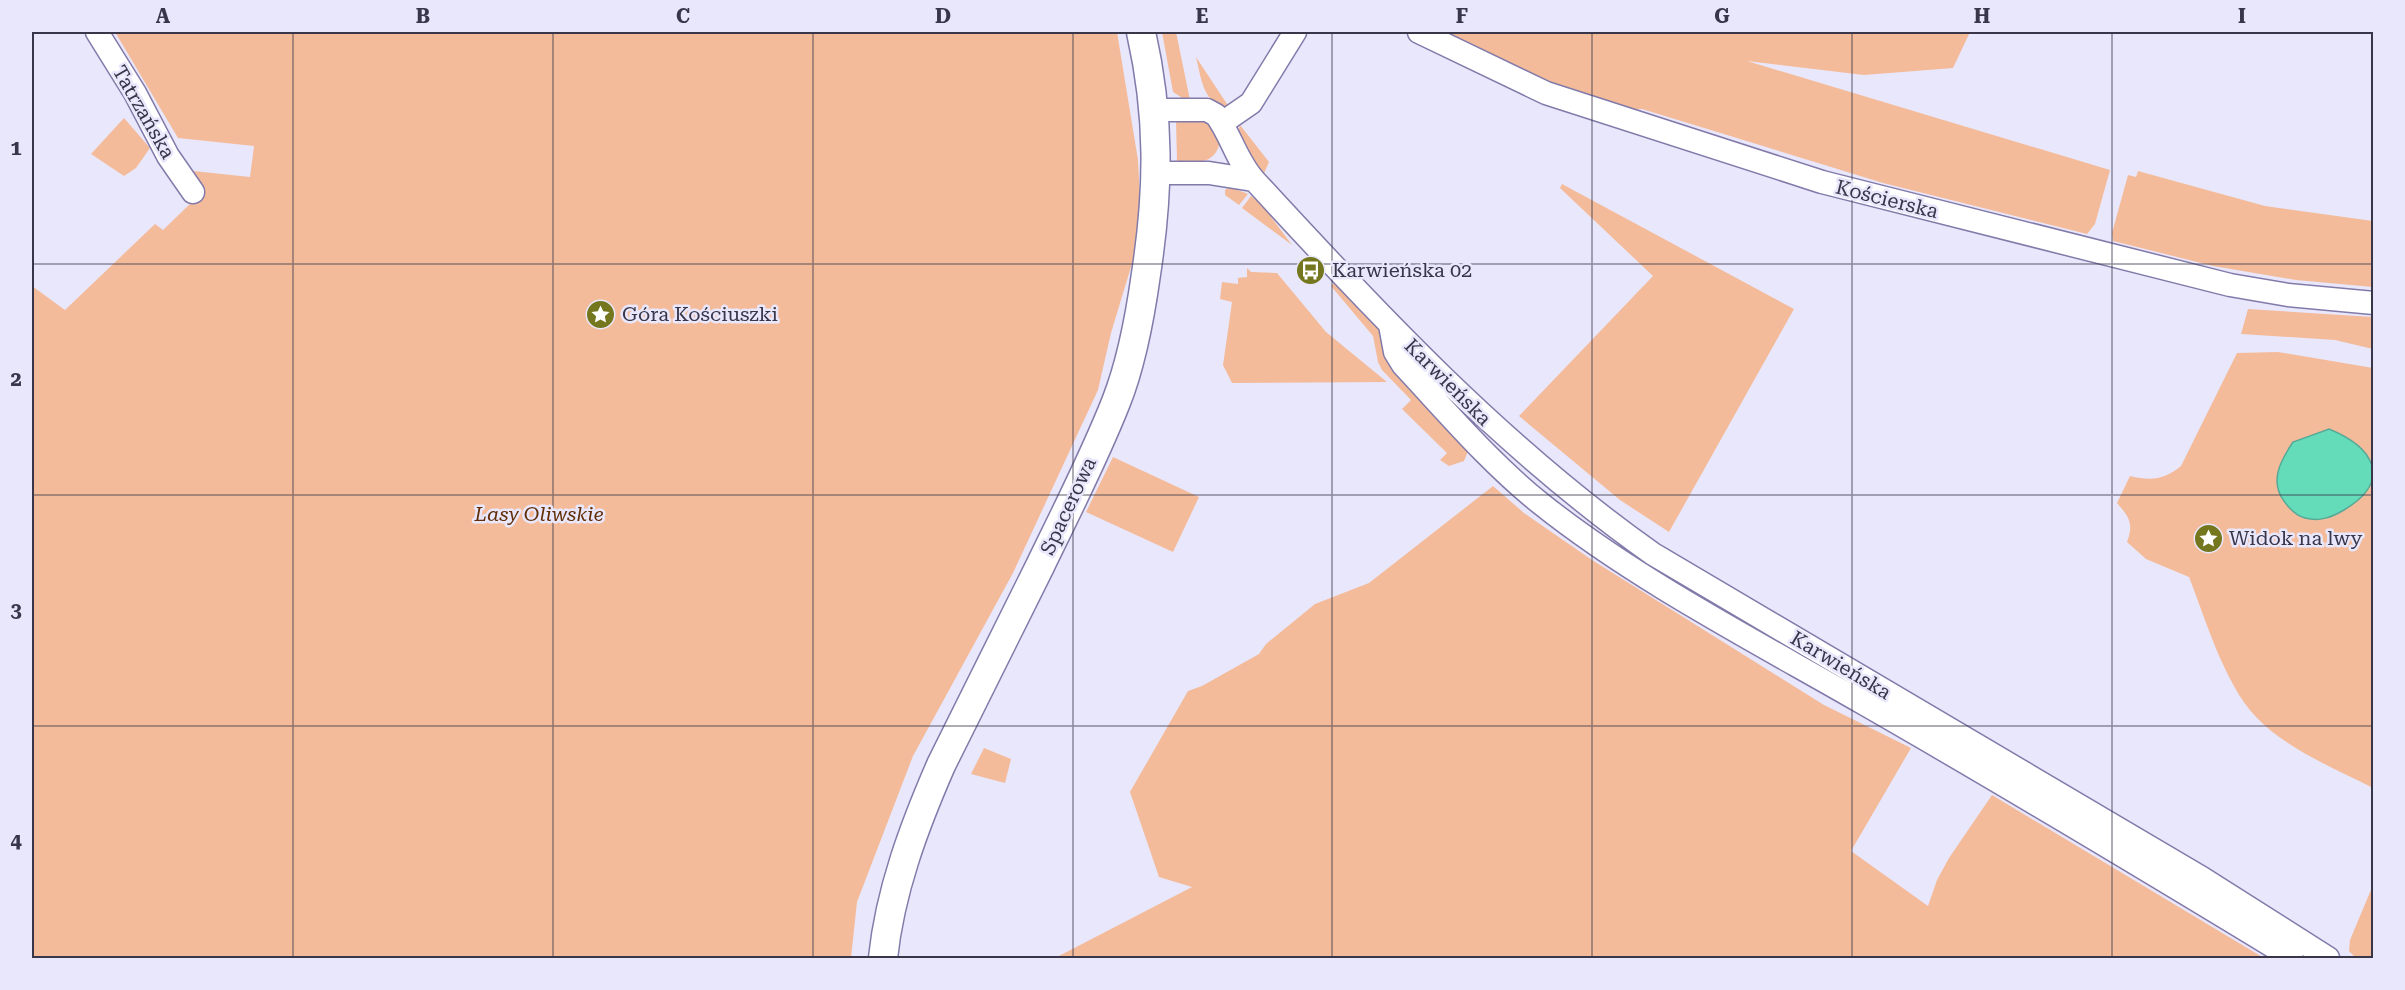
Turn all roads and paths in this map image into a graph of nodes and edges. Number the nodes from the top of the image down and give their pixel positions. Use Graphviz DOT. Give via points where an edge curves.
graph roads {
  1 [pos="97,32"];
  2 [pos="1141,32"];
  3 [pos="1295,32"];
  4 [pos="1419,32"];
  5 [pos="1155,110"];
  6 [pos="1222,123"];
  7 [pos="1232,145"];
  8 [pos="1157,173"];
  9 [pos="1209,173"];
  10 [pos="1253,180"];
  11 [pos="193,192"];
  12 [pos="2373,303"];
  13 [pos="1390,325"];
  14 [pos="883,958"];
  15 [pos="2292,958"];
  16 [pos="2328,958"];
  1 -- 11 [label="street, Tatrzańska"];
  2 -- 5 [label="main road, Spacerowa"];
  3 -- 6 [label="street" via="1251,103"];
  4 -- 12 [label="street, Kościerska" via="1546,93 1822,183 2230,285"];
  5 -- 6 [label="street" via="1207,110"];
  5 -- 8 [label="main road, Spacerowa"];
  6 -- 7 [label="street, Karwieńska"];
  7 -- 9 [label="street"];
  7 -- 10 [label="street, Karwieńska"];
  8 -- 9 [label="street"];
  8 -- 14 [label="main road, Spacerowa" via="1140,311 1117,401 922,809 900,873"];
  9 -- 10 [label="street"];
  10 -- 13 [label="street, Karwieńska"];
  13 -- 15 [label="street, Karwieńska" via="1395,352 1403,365 1485,452 1539,502 1603,547 1704,612 2093,836"];
  13 -- 16 [label="street, Karwieńska" via="1517,448 1653,554 2202,878"];
}
